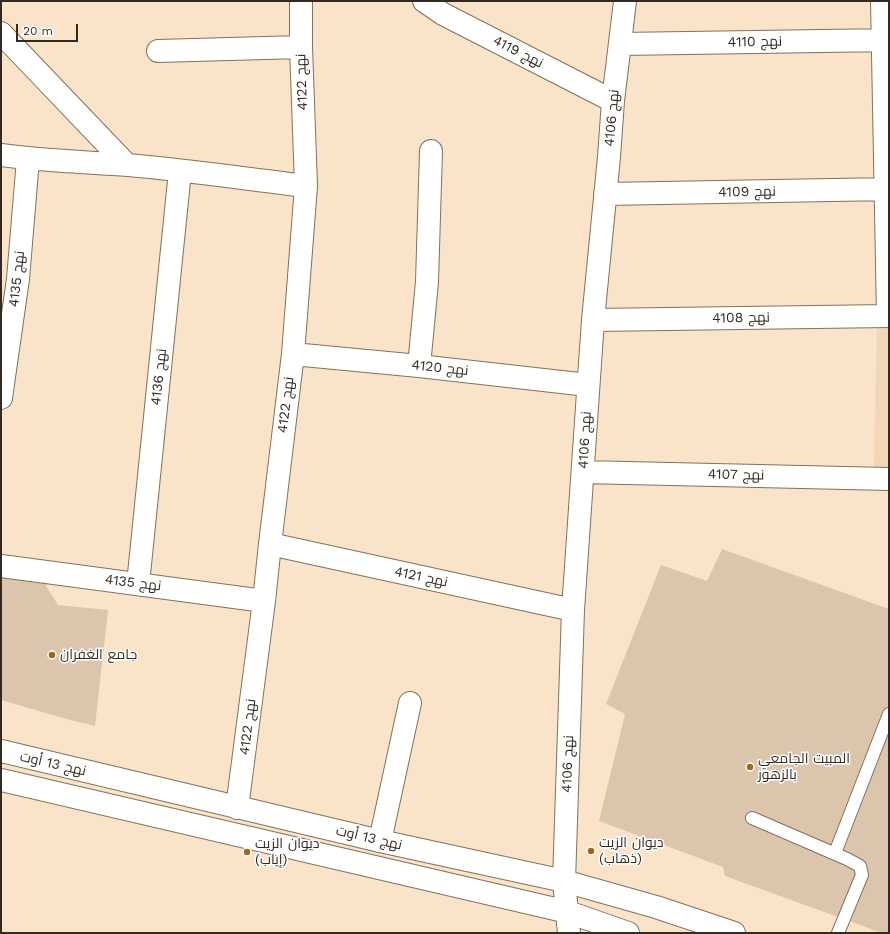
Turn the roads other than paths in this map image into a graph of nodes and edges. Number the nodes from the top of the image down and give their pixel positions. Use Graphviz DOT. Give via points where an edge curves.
graph roads {
  1 [pos="301,1"];
  2 [pos="424,1"];
  3 [pos="624,1"];
  4 [pos="882,1"];
  5 [pos="1,33"];
  6 [pos="886,40"];
  7 [pos="620,44"];
  8 [pos="301,47"];
  9 [pos="158,51"];
  10 [pos="613,101"];
  11 [pos="431,152"];
  12 [pos="1,155"];
  13 [pos="28,159"];
  14 [pos="128,165"];
  15 [pos="180,171"];
  16 [pos="306,186"];
  17 [pos="888,190"];
  18 [pos="606,194"];
  19 [pos="9,278"];
  20 [pos="888,316"];
  21 [pos="593,320"];
  22 [pos="292,354"];
  23 [pos="419,366"];
  24 [pos="588,384"];
  25 [pos="1,398"];
  26 [pos="583,472"];
  27 [pos="889,479"];
  28 [pos="270,544"];
  29 [pos="1,566"];
  30 [pos="138,584"];
  31 [pos="264,600"];
  32 [pos="573,610"];
  33 [pos="410,702"];
  34 [pos="889,714"];
  35 [pos="1,751"];
  36 [pos="1,780"];
  37 [pos="237,808"];
  38 [pos="752,818"];
  39 [pos="380,841"];
  40 [pos="834,853"];
  41 [pos="564,881"];
  42 [pos="568,912"];
  43 [pos="569,933"];
  44 [pos="628,933"];
  45 [pos="734,933"];
  46 [pos="838,933"];
  1 -- 8 [label="street, نهج 4122"];
  2 -- 10 [label="street, نهج 4119" via="442,14"];
  3 -- 7 [label="street, نهج 4106"];
  4 -- 6 [label="street"];
  5 -- 14 [label="street"];
  6 -- 7 [label="street, نهج 4110"];
  6 -- 17 [label="street"];
  7 -- 10 [label="street, نهج 4106"];
  8 -- 9 [label="street"];
  8 -- 16 [label="street, نهج 4122"];
  10 -- 18 [label="street, نهج 4106"];
  11 -- 23 [label="street" via="427,282"];
  12 -- 13 [label="street"];
  13 -- 14 [label="street"];
  13 -- 19 [label="street, نهج 4135"];
  14 -- 15 [label="street"];
  15 -- 16 [label="street"];
  15 -- 30 [label="street, نهج 4136"];
  16 -- 22 [label="street, نهج 4122"];
  17 -- 18 [label="street, نهج 4109"];
  17 -- 20 [label="street"];
  18 -- 21 [label="street, نهج 4106"];
  19 -- 25 [label="street, نهج 4135"];
  20 -- 21 [label="street, نهج 4108"];
  21 -- 24 [label="street, نهج 4106"];
  22 -- 23 [label="street, نهج 4120"];
  22 -- 28 [label="street, نهج 4122"];
  23 -- 24 [label="street, نهج 4120"];
  24 -- 26 [label="street, نهج 4106"];
  26 -- 27 [label="street, نهج 4107"];
  26 -- 32 [label="street, نهج 4106"];
  28 -- 31 [label="street, نهج 4122"];
  28 -- 32 [label="street, نهج 4121"];
  29 -- 30 [label="street, نهج 4135"];
  30 -- 31 [label="street, نهج 4135"];
  31 -- 37 [label="street, نهج 4122"];
  32 -- 41 [label="street, نهج 4106"];
  33 -- 39 [label="street"];
  34 -- 40 [label="lane"];
  35 -- 37 [label="street, نهج 13 أوت"];
  36 -- 42 [label="street, نهج 13 أوت"];
  37 -- 39 [label="street, نهج 13 أوت"];
  38 -- 40 [label="lane"];
  39 -- 41 [label="street, نهج 13 أوت"];
  40 -- 46 [label="lane" via="860,866 862,875"];
  41 -- 42 [label="street, نهج 4106"];
  41 -- 45 [label="street, نهج 13 أوت" via="656,907"];
  42 -- 43 [label="street, نهج 4106"];
  42 -- 44 [label="street, نهج 13 أوت"];
}
